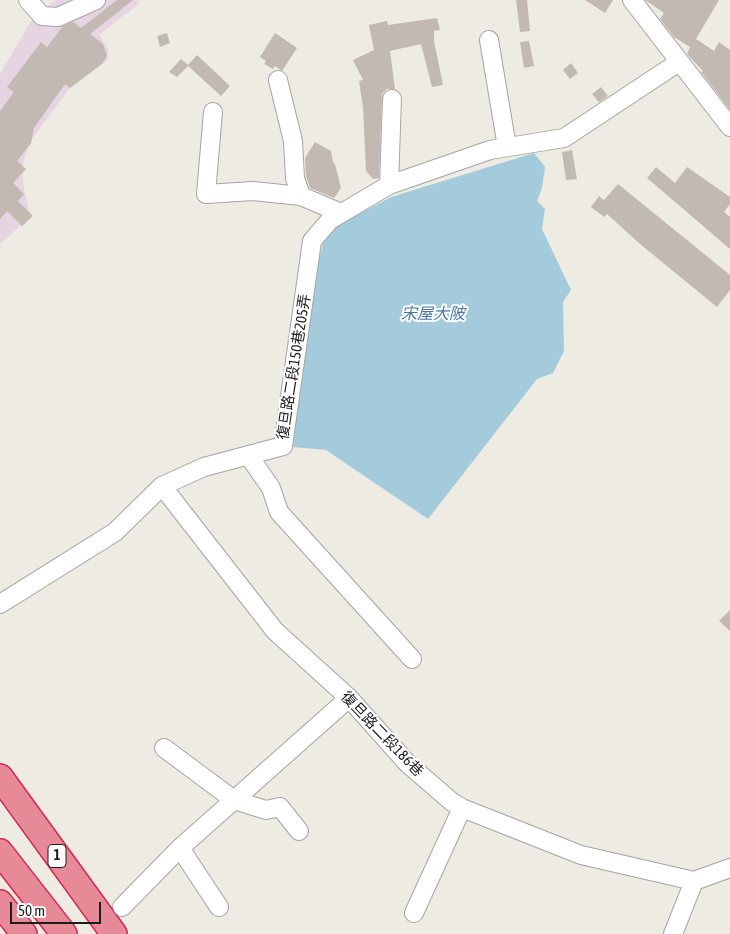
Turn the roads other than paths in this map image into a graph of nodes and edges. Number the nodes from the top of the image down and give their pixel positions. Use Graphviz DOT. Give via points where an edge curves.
graph roads {
  1 [pos="28,0"];
  2 [pos="96,0"];
  3 [pos="632,0"];
  4 [pos="489,40"];
  5 [pos="679,62"];
  6 [pos="278,80"];
  7 [pos="392,99"];
  8 [pos="213,112"];
  9 [pos="730,127"];
  10 [pos="507,147"];
  11 [pos="388,185"];
  12 [pos="301,196"];
  13 [pos="341,213"];
  14 [pos="248,455"];
  15 [pos="162,486"];
  16 [pos="0,604"];
  17 [pos="412,659"];
  18 [pos="349,698"];
  19 [pos="164,748"];
  20 [pos="0,777"];
  21 [pos="234,800"];
  22 [pos="462,808"];
  23 [pos="299,831"];
  24 [pos="180,848"];
  25 [pos="0,852"];
  26 [pos="730,868"];
  27 [pos="694,881"];
  28 [pos="0,903"];
  29 [pos="122,907"];
  30 [pos="219,907"];
  31 [pos="414,913"];
  32 [pos="24,934"];
  33 [pos="64,934"];
  34 [pos="114,934"];
  35 [pos="673,934"];
  1 -- 2 [label="lane" via="42,16 58,17"];
  3 -- 5 [label="lane"];
  4 -- 10 [label="lane"];
  5 -- 9 [label="lane"];
  5 -- 10 [label="lane, 復旦路二段150巷205弄" via="564,138"];
  6 -- 12 [label="lane" via="293,141 295,178"];
  7 -- 11 [label="lane"];
  8 -- 12 [label="lane" via="206,194 253,191"];
  10 -- 11 [label="lane, 復旦路二段150巷205弄"];
  11 -- 13 [label="lane, 復旦路二段150巷205弄"];
  12 -- 13 [label="lane"];
  13 -- 14 [label="lane, 復旦路二段150巷205弄" via="330,220 312,241 283,446"];
  14 -- 15 [label="lane, 復旦路二段150巷205弄" via="204,467"];
  14 -- 17 [label="lane" via="271,488 279,512"];
  15 -- 16 [label="lane, 復旦路二段150巷205弄" via="115,532"];
  15 -- 18 [label="lane, 復旦路二段186巷" via="275,630"];
  18 -- 21 [label="lane"];
  18 -- 22 [label="lane, 復旦路二段186巷" via="408,764"];
  19 -- 21 [label="lane"];
  20 -- 34 [label="highway, 1"];
  21 -- 23 [label="lane" via="266,810 280,807"];
  21 -- 24 [label="lane"];
  22 -- 27 [label="lane, 復旦路二段186巷" via="581,855"];
  22 -- 31 [label="lane"];
  24 -- 29 [label="lane"];
  24 -- 30 [label="lane"];
  25 -- 33 [label="highway"];
  26 -- 27 [label="lane"];
  27 -- 35 [label="lane"];
  28 -- 32 [label="highway"];
}
